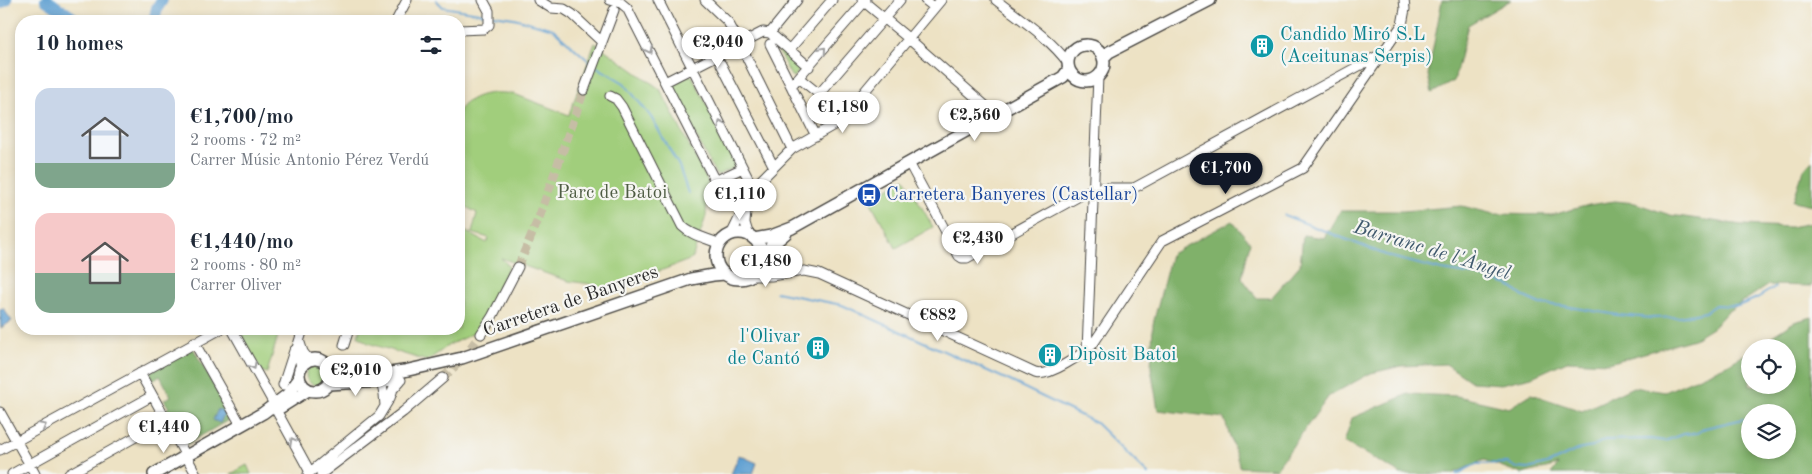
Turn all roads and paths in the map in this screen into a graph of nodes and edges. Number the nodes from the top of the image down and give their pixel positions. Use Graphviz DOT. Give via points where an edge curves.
graph roads {
  1 [pos="407,0"];
  2 [pos="538,0"];
  3 [pos="610,0"];
  4 [pos="658,0"];
  5 [pos="704,0"];
  6 [pos="798,0"];
  7 [pos="832,0"];
  8 [pos="900,0"];
  9 [pos="925,0"];
  10 [pos="941,0"];
  11 [pos="996,0"];
  12 [pos="1210,0"];
  13 [pos="1404,0"];
  14 [pos="864,1"];
  15 [pos="485,3"];
  16 [pos="934,7"];
  17 [pos="614,10"];
  18 [pos="400,15"];
  19 [pos="885,18"];
  20 [pos="465,30"];
  21 [pos="770,33"];
  22 [pos="908,38"];
  23 [pos="602,42"];
  24 [pos="740,44"];
  25 [pos="770,44"];
  26 [pos="790,50"];
  27 [pos="1382,53"];
  28 [pos="745,54"];
  29 [pos="1104,54"];
  30 [pos="721,64"];
  31 [pos="1067,66"];
  32 [pos="809,67"];
  33 [pos="693,69"];
  34 [pos="799,78"];
  35 [pos="1096,80"];
  36 [pos="665,82"];
  37 [pos="791,86"];
  38 [pos="584,90"];
  39 [pos="819,94"];
  40 [pos="610,96"];
  41 [pos="845,115"];
  42 [pos="996,115"];
  43 [pos="816,136"];
  44 [pos="792,149"];
  45 [pos="908,163"];
  46 [pos="774,167"];
  47 [pos="743,168"];
  48 [pos="752,186"];
  49 [pos="1094,188"];
  50 [pos="747,205"];
  51 [pos="792,228"];
  52 [pos="731,235"];
  53 [pos="751,237"];
  54 [pos="720,244"];
  55 [pos="717,259"];
  56 [pos="761,260"];
  57 [pos="518,267"];
  58 [pos="725,274"];
  59 [pos="779,274"];
  60 [pos="751,276"];
  61 [pos="691,279"];
  62 [pos="481,334"];
  63 [pos="209,335"];
  64 [pos="235,335"];
  65 [pos="301,335"];
  66 [pos="347,335"];
  67 [pos="300,339"];
  68 [pos="194,342"];
  69 [pos="344,345"];
  70 [pos="297,348"];
  71 [pos="1087,350"];
  72 [pos="462,358"];
  73 [pos="305,364"];
  74 [pos="331,371"];
  75 [pos="140,373"];
  76 [pos="443,378"];
  77 [pos="299,379"];
  78 [pos="400,380"];
  79 [pos="381,382"];
  80 [pos="329,384"];
  81 [pos="283,386"];
  82 [pos="308,390"];
  83 [pos="152,396"];
  84 [pos="385,406"];
  85 [pos="275,407"];
  86 [pos="0,412"];
  87 [pos="166,420"];
  88 [pos="241,426"];
  89 [pos="16,441"];
  90 [pos="0,450"];
  91 [pos="187,456"];
  92 [pos="29,464"];
  93 [pos="309,473"];
  94 [pos="12,474"];
  95 [pos="35,474"];
  96 [pos="69,474"];
  97 [pos="154,474"];
  98 [pos="196,474"];
  99 [pos="321,474"];
  1 -- 18 [label="street"];
  2 -- 23 [label="street" via="572,14"];
  3 -- 36 [label="street, one-way" via="626,7"];
  4 -- 33 [label="street"];
  5 -- 24 [label="street" via="728,22"];
  6 -- 21 [label="street"];
  7 -- 26 [label="street"];
  8 -- 19 [label="street"];
  9 -- 16 [label="street"];
  10 -- 16 [label="street"];
  11 -- 31 [label="street"];
  12 -- 29 [label="main road"];
  13 -- 27 [label="street" via="1402,25"];
  14 -- 19 [label="street"];
  32 -- 14 [label="street, one-way"];
  15 -- 20 [label="street" via="489,25 484,29"];
  16 -- 22 [label="street"];
  17 -- 23 [label="street"];
  19 -- 22 [label="street"];
  19 -- 39 [label="street"];
  21 -- 24 [label="street" via="765,31"];
  21 -- 26 [label="street"];
  22 -- 41 [label="street"];
  22 -- 42 [label="street"];
  23 -- 38 [label="street"];
  24 -- 33 [label="street"];
  25 -- 37 [label="street"];
  26 -- 32 [label="street"];
  27 -- 49 [label="street" via="1134,188"];
  27 -- 71 [label="street" via="1303,168 1162,241"];
  28 -- 44 [label="street"];
  29 -- 31 [label="main road" via="1095,47 1083,45 1077,47"];
  29 -- 35 [label="main road" via="1103,68"];
  30 -- 46 [label="street"];
  31 -- 35 [label="main road" via="1079,80"];
  31 -- 42 [label="main road"];
  32 -- 34 [label="street"];
  33 -- 36 [label="street"];
  47 -- 33 [label="street, one-way"];
  34 -- 37 [label="street"];
  34 -- 39 [label="street"];
  35 -- 49 [label="street"];
  36 -- 47 [label="street" via="713,177 719,179"];
  37 -- 43 [label="street"];
  39 -- 41 [label="street"];
  40 -- 54 [label="street" via="622,107 682,226 693,235"];
  41 -- 43 [label="street" via="837,124"];
  42 -- 45 [label="main road"];
  43 -- 44 [label="street"];
  44 -- 46 [label="street"];
  45 -- 49 [label="street" via="962,258"];
  45 -- 51 [label="main road"];
  46 -- 48 [label="street"];
  47 -- 48 [label="street"];
  48 -- 50 [label="street"];
  49 -- 71 [label="street"];
  50 -- 52 [label="street"];
  50 -- 53 [label="street" via="745,223"];
  51 -- 53 [label="main road" via="771,236"];
  51 -- 56 [label="main road" via="771,246"];
  52 -- 53 [label="main road"];
  52 -- 54 [label="main road"];
  53 -- 56 [label="main road" via="758,244"];
  54 -- 55 [label="main road"];
  55 -- 58 [label="main road"];
  55 -- 61 [label="main road, Carretera de Banyeres"];
  56 -- 59 [label="street" via="771,272"];
  56 -- 60 [label="main road"];
  57 -- 62 [label="street"];
  58 -- 60 [label="main road" via="738,279"];
  58 -- 61 [label="main road, Carretera de Banyeres"];
  59 -- 60 [label="street"];
  59 -- 71 [label="street" via="804,271 819,274 1040,375"];
  61 -- 72 [label="main road, Carretera de Banyeres"];
  63 -- 68 [label="street"];
  64 -- 85 [label="street, one-way"];
  65 -- 67 [label="street"];
  66 -- 69 [label="street"];
  67 -- 70 [label="street"];
  67 -- 73 [label="street"];
  68 -- 75 [label="street"];
  68 -- 88 [label="street"];
  70 -- 73 [label="street"];
  70 -- 81 [label="street"];
  72 -- 74 [label="main road, Carretera de Banyeres" via="363,377"];
  72 -- 78 [label="main road, Carretera de Banyeres"];
  73 -- 74 [label="main road" via="316,359 328,365"];
  73 -- 77 [label="main road"];
  74 -- 80 [label="main road"];
  75 -- 83 [label="street"];
  89 -- 75 [label="street, one-way"];
  76 -- 99 [label="street"];
  77 -- 82 [label="main road"];
  77 -- 85 [label="main road"];
  78 -- 79 [label="main road, Carretera de Banyeres"];
  78 -- 84 [label="street"];
  79 -- 80 [label="main road, Carretera de Banyeres"];
  79 -- 84 [label="street"];
  80 -- 82 [label="main road" via="321,391"];
  82 -- 85 [label="main road"];
  83 -- 87 [label="street"];
  83 -- 92 [label="street"];
  84 -- 93 [label="street" via="370,425"];
  85 -- 88 [label="main road"];
  93 -- 85 [label="street, one-way"];
  86 -- 89 [label="street"];
  87 -- 91 [label="street"];
  87 -- 96 [label="street"];
  88 -- 91 [label="main road"];
  89 -- 90 [label="street"];
  89 -- 92 [label="street"];
  91 -- 97 [label="main road"];
  91 -- 98 [label="street"];
  92 -- 94 [label="street"];
  92 -- 95 [label="street"];
}
